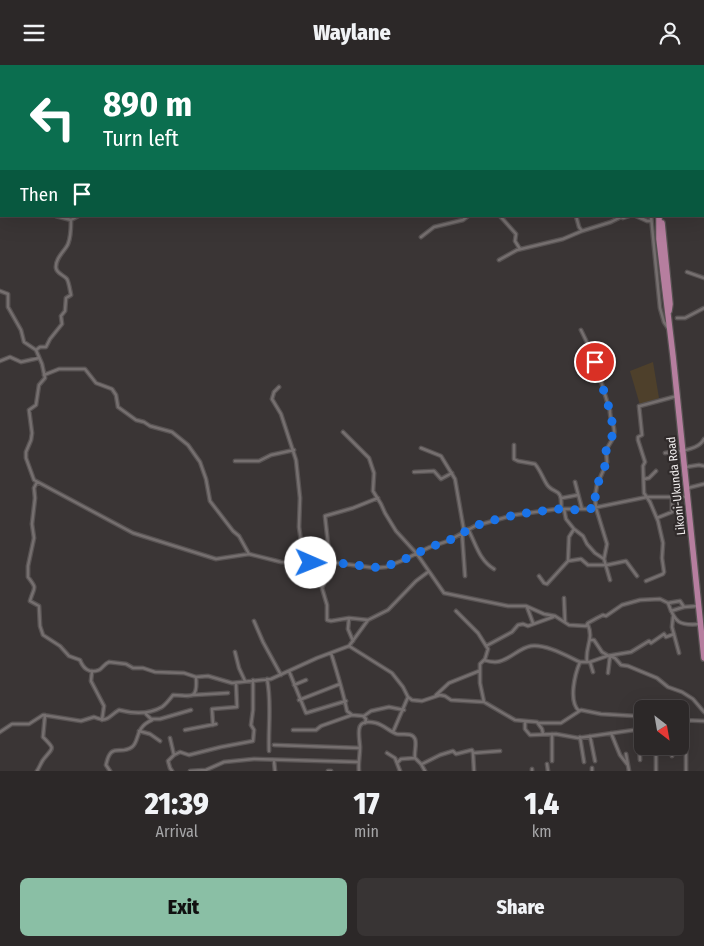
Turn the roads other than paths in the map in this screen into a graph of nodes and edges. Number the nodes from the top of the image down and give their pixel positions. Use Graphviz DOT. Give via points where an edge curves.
graph roads {
  1 [pos="61,217"];
  2 [pos="76,217"];
  3 [pos="467,217"];
  4 [pos="501,217"];
  5 [pos="576,217"];
  6 [pos="621,217"];
  7 [pos="638,217"];
  8 [pos="658,217"];
  9 [pos="71,219"];
  10 [pos="582,231"];
  11 [pos="421,237"];
  12 [pos="662,239"];
  13 [pos="520,249"];
  14 [pos="499,260"];
  15 [pos="688,272"];
  16 [pos="704,278"];
  17 [pos="0,291"];
  18 [pos="704,308"];
  19 [pos="677,318"];
  20 [pos="581,330"];
  21 [pos="670,331"];
  22 [pos="36,351"];
  23 [pos="39,358"];
  24 [pos="0,361"];
  25 [pos="44,375"];
  26 [pos="278,387"];
  27 [pos="677,396"];
  28 [pos="343,432"];
  29 [pos="704,440"];
  30 [pos="514,445"];
  31 [pos="420,448"];
  32 [pos="294,450"];
  33 [pos="682,451"];
  34 [pos="665,453"];
  35 [pos="235,461"];
  36 [pos="704,466"];
  37 [pos="684,467"];
  38 [pos="656,471"];
  39 [pos="414,472"];
  40 [pos="452,473"];
  41 [pos="644,479"];
  42 [pos="37,482"];
  43 [pos="576,482"];
  44 [pos="704,484"];
  45 [pos="686,488"];
  46 [pos="578,495"];
  47 [pos="647,497"];
  48 [pos="672,497"];
  49 [pos="687,497"];
  50 [pos="378,498"];
  51 [pos="562,498"];
  52 [pos="596,508"];
  53 [pos="562,509"];
  54 [pos="582,509"];
  55 [pos="657,518"];
  56 [pos="468,529"];
  57 [pos="574,529"];
  58 [pos="463,532"];
  59 [pos="417,553"];
  60 [pos="249,554"];
  61 [pos="604,559"];
  62 [pos="568,561"];
  63 [pos="321,562"];
  64 [pos="330,562"];
  65 [pos="304,563"];
  66 [pos="607,565"];
  67 [pos="494,569"];
  68 [pos="428,572"];
  69 [pos="465,576"];
  70 [pos="538,576"];
  71 [pos="637,576"];
  72 [pos="610,580"];
  73 [pos="646,581"];
  74 [pos="564,598"];
  75 [pos="668,603"];
  76 [pos="526,606"];
  77 [pos="698,606"];
  78 [pos="684,607"];
  79 [pos="456,611"];
  80 [pos="671,611"];
  81 [pos="672,615"];
  82 [pos="555,616"];
  83 [pos="349,618"];
  84 [pos="368,620"];
  85 [pos="254,621"];
  86 [pos="565,621"];
  87 [pos="534,624"];
  88 [pos="588,625"];
  89 [pos="700,625"];
  90 [pos="674,634"];
  91 [pos="590,640"];
  92 [pos="353,641"];
  93 [pos="486,645"];
  94 [pos="349,646"];
  95 [pos="703,647"];
  96 [pos="235,652"];
  97 [pos="330,652"];
  98 [pos="679,653"];
  99 [pos="609,656"];
  100 [pos="704,658"];
  101 [pos="483,660"];
  102 [pos="588,661"];
  103 [pos="580,662"];
  104 [pos="92,671"];
  105 [pos="288,671"];
  106 [pos="479,671"];
  107 [pos="593,672"];
  108 [pos="608,673"];
  109 [pos="281,675"];
  110 [pos="196,677"];
  111 [pos="267,679"];
  112 [pos="245,681"];
  113 [pos="253,681"];
  114 [pos="306,681"];
  115 [pos="236,683"];
  116 [pos="340,684"];
  117 [pos="294,685"];
  118 [pos="228,693"];
  119 [pos="193,695"];
  120 [pos="435,696"];
  121 [pos="408,697"];
  122 [pos="299,699"];
  123 [pos="346,701"];
  124 [pos="484,702"];
  125 [pos="404,710"];
  126 [pos="191,711"];
  127 [pos="578,711"];
  128 [pos="704,711"];
  129 [pos="146,714"];
  130 [pos="45,715"];
  131 [pos="352,715"];
  132 [pos="634,716"];
  133 [pos="152,719"];
  134 [pos="366,720"];
  135 [pos="689,720"];
  136 [pos="102,721"];
  137 [pos="704,721"];
  138 [pos="525,722"];
  139 [pos="538,723"];
  140 [pos="185,730"];
  141 [pos="293,730"];
  142 [pos="634,730"];
  143 [pos="139,731"];
  144 [pos="0,732"];
  145 [pos="393,732"];
  146 [pos="611,733"];
  147 [pos="543,734"];
  148 [pos="552,734"];
  149 [pos="590,736"];
  150 [pos="580,737"];
  151 [pos="170,738"];
  152 [pos="160,741"];
  153 [pos="274,745"];
  154 [pos="360,748"];
  155 [pos="269,751"];
  156 [pos="500,751"];
  157 [pos="386,753"];
  158 [pos="474,753"];
  159 [pos="626,754"];
  160 [pos="174,755"];
  161 [pos="640,755"];
  162 [pos="656,755"];
  163 [pos="686,755"];
  164 [pos="415,758"];
  165 [pos="640,760"];
  166 [pos="274,761"];
  167 [pos="552,761"];
  168 [pos="594,761"];
  169 [pos="358,762"];
  170 [pos="398,762"];
  171 [pos="584,762"];
  172 [pos="422,764"];
  173 [pos="547,764"];
  174 [pos="627,764"];
  175 [pos="36,771"];
  176 [pos="110,771"];
  177 [pos="172,771"];
  178 [pos="190,771"];
  179 [pos="275,771"];
  180 [pos="359,771"];
  181 [pos="400,771"];
  182 [pos="424,771"];
  183 [pos="474,771"];
  184 [pos="548,771"];
  185 [pos="629,771"];
  186 [pos="656,771"];
  187 [pos="686,771"];
  1 -- 9 [label="street"];
  2 -- 9 [label="street"];
  3 -- 11 [label="street" via="434,227"];
  4 -- 13 [label="street" via="516,234"];
  5 -- 10 [label="street"];
  6 -- 10 [label="street"];
  7 -- 8 [label="street" via="647,221"];
  8 -- 12 [label="highway"];
  8 -- 12 [label="highway"];
  8 -- 12 [label="highway, Likoni-Ukunda Road"];
  8 -- 21 [label="street" via="660,308"];
  9 -- 22 [label="street" via="70,239 56,268 68,281 71,295 66,298 62,324 46,347"];
  10 -- 13 [label="street"];
  12 -- 21 [label="highway, Likoni-Ukunda Road"];
  13 -- 14 [label="street"];
  15 -- 16 [label="street"];
  17 -- 22 [label="street" via="8,294 8,307 24,342"];
  18 -- 19 [label="street" via="685,318"];
  20 -- 52 [label="street" via="593,355 615,429 606,449 607,462 596,487"];
  21 -- 27 [label="highway, Likoni-Ukunda Road"];
  22 -- 23 [label="street"];
  23 -- 24 [label="street" via="21,362 10,357"];
  23 -- 25 [label="street"];
  25 -- 42 [label="street" via="36,405 29,410 32,433 26,452 32,477"];
  25 -- 60 [label="street" via="59,369 85,369 96,383 112,389 118,407 136,420 183,439 198,459 210,501 239,536"];
  26 -- 32 [label="street" via="272,399"];
  27 -- 33 [label="highway, Likoni-Ukunda Road"];
  27 -- 41 [label="street" via="639,406 642,435 638,441 646,462 642,466"];
  28 -- 50 [label="street" via="369,458 374,473 373,491"];
  29 -- 33 [label="street"];
  30 -- 51 [label="street" via="514,459 535,464 546,484 558,491"];
  31 -- 40 [label="street" via="441,457"];
  32 -- 35 [label="street" via="258,461"];
  32 -- 65 [label="street"];
  33 -- 34 [label="street"];
  33 -- 37 [label="highway, Likoni-Ukunda Road"];
  36 -- 37 [label="street"];
  37 -- 45 [label="highway, Likoni-Ukunda Road"];
  38 -- 41 [label="street"];
  39 -- 40 [label="street" via="434,471 441,479"];
  40 -- 58 [label="street" via="457,484"];
  41 -- 47 [label="street"];
  42 -- 60 [label="street" via="144,537 216,559"];
  42 -- 104 [label="street" via="32,519 34,538 28,566 28,577 34,582 30,601 39,606 43,635 69,656 80,660 85,669"];
  43 -- 46 [label="street"];
  44 -- 45 [label="street"];
  45 -- 49 [label="highway, Likoni-Ukunda Road"];
  46 -- 51 [label="street"];
  46 -- 54 [label="street"];
  47 -- 48 [label="street"];
  47 -- 52 [label="street"];
  47 -- 55 [label="street"];
  48 -- 49 [label="street"];
  48 -- 55 [label="street" via="672,512"];
  49 -- 77 [label="highway, Likoni-Ukunda Road"];
  50 -- 59 [label="street" via="396,531"];
  50 -- 64 [label="street" via="325,516"];
  51 -- 53 [label="street"];
  52 -- 54 [label="street"];
  52 -- 61 [label="street" via="607,544"];
  53 -- 54 [label="street"];
  53 -- 56 [label="street" via="514,515"];
  53 -- 57 [label="street"];
  55 -- 73 [label="street" via="664,572"];
  56 -- 58 [label="street"];
  56 -- 67 [label="street" via="481,557"];
  57 -- 61 [label="street"];
  57 -- 62 [label="street" via="569,537"];
  58 -- 59 [label="street"];
  58 -- 69 [label="street"];
  59 -- 64 [label="street" via="381,568"];
  59 -- 68 [label="street"];
  60 -- 65 [label="street" via="276,561"];
  61 -- 66 [label="street"];
  62 -- 66 [label="street" via="581,559 588,565"];
  62 -- 70 [label="street" via="547,584"];
  63 -- 64 [label="street"];
  63 -- 65 [label="street"];
  63 -- 83 [label="street" via="320,571 326,578 322,588 327,619"];
  66 -- 71 [label="street" via="626,561"];
  66 -- 72 [label="street"];
  68 -- 76 [label="street" via="444,593 508,606"];
  68 -- 84 [label="street" via="388,610"];
  74 -- 86 [label="street"];
  75 -- 78 [label="street" via="680,601"];
  75 -- 80 [label="street"];
  75 -- 88 [label="street" via="661,599 625,604"];
  76 -- 82 [label="street"];
  76 -- 87 [label="street"];
  77 -- 78 [label="street"];
  77 -- 89 [label="highway, Likoni-Ukunda Road"];
  78 -- 80 [label="street"];
  79 -- 93 [label="street"];
  80 -- 81 [label="street"];
  81 -- 89 [label="street" via="684,625"];
  81 -- 90 [label="street"];
  82 -- 86 [label="street"];
  82 -- 87 [label="street"];
  83 -- 84 [label="street"];
  83 -- 92 [label="street" via="348,629"];
  84 -- 92 [label="street"];
  85 -- 109 [label="street"];
  86 -- 88 [label="street" via="569,625"];
  87 -- 93 [label="street" via="518,625"];
  88 -- 91 [label="street"];
  89 -- 95 [label="highway, Likoni-Ukunda Road"];
  90 -- 98 [label="street"];
  90 -- 99 [label="street" via="666,637 664,634 631,652"];
  91 -- 99 [label="street"];
  91 -- 102 [label="street"];
  92 -- 94 [label="street"];
  93 -- 101 [label="street" via="488,652"];
  94 -- 97 [label="street"];
  94 -- 121 [label="street" via="392,673"];
  95 -- 100 [label="highway, Likoni-Ukunda Road"];
  96 -- 112 [label="street"];
  97 -- 105 [label="street"];
  97 -- 116 [label="street"];
  99 -- 102 [label="street"];
  99 -- 108 [label="street"];
  99 -- 128 [label="street" via="616,657 622,665 656,677 694,700"];
  101 -- 103 [label="street" via="501,661 520,649 532,646 561,653"];
  101 -- 106 [label="street"];
  102 -- 103 [label="street"];
  102 -- 107 [label="street"];
  103 -- 127 [label="street" via="574,680 574,704"];
  104 -- 110 [label="street" via="108,662 126,664 133,669"];
  104 -- 136 [label="street" via="91,681 104,706"];
  105 -- 109 [label="street"];
  105 -- 117 [label="street"];
  106 -- 120 [label="street" via="450,683"];
  106 -- 124 [label="street"];
  109 -- 111 [label="street"];
  110 -- 115 [label="street" via="208,676"];
  110 -- 119 [label="street"];
  111 -- 113 [label="street"];
  111 -- 155 [label="street"];
  112 -- 113 [label="street"];
  112 -- 115 [label="street"];
  113 -- 160 [label="street" via="253,741 189,755 180,752"];
  114 -- 117 [label="street"];
  115 -- 140 [label="street" via="237,707 212,709 214,724"];
  116 -- 122 [label="street"];
  116 -- 123 [label="street"];
  117 -- 122 [label="street"];
  118 -- 119 [label="street"];
  119 -- 129 [label="street" via="173,695 162,707"];
  120 -- 121 [label="street" via="422,701"];
  120 -- 124 [label="street"];
  121 -- 125 [label="street"];
  122 -- 123 [label="street" via="306,713"];
  123 -- 131 [label="street"];
  124 -- 138 [label="street" via="514,720"];
  125 -- 134 [label="street" via="389,707 371,711"];
  125 -- 145 [label="street"];
  126 -- 133 [label="street"];
  127 -- 132 [label="street"];
  127 -- 139 [label="street" via="561,723"];
  129 -- 133 [label="street"];
  129 -- 136 [label="street" via="119,710"];
  130 -- 136 [label="street" via="81,721 95,717"];
  130 -- 144 [label="street" via="29,724 12,724"];
  130 -- 175 [label="street" via="43,737 51,744 51,750"];
  131 -- 134 [label="street"];
  131 -- 141 [label="street" via="316,730"];
  133 -- 143 [label="street"];
  134 -- 145 [label="street"];
  134 -- 154 [label="street" via="358,731"];
  135 -- 137 [label="street"];
  138 -- 139 [label="street"];
  138 -- 147 [label="street" via="529,735"];
  139 -- 147 [label="street"];
  142 -- 146 [label="street"];
  143 -- 152 [label="street"];
  143 -- 176 [label="street" via="132,747 111,752 106,763"];
  145 -- 164 [label="street" via="414,736"];
  146 -- 149 [label="street"];
  146 -- 174 [label="street"];
  147 -- 148 [label="street"];
  148 -- 150 [label="street"];
  148 -- 167 [label="street"];
  149 -- 150 [label="street"];
  149 -- 168 [label="street"];
  150 -- 171 [label="street"];
  151 -- 160 [label="street"];
  153 -- 154 [label="street"];
  154 -- 169 [label="street"];
  156 -- 158 [label="street"];
  157 -- 170 [label="street"];
  158 -- 172 [label="street" via="472,750 456,755 453,751"];
  158 -- 183 [label="street"];
  159 -- 174 [label="street"];
  160 -- 177 [label="street" via="168,761"];
  161 -- 165 [label="street"];
  162 -- 186 [label="street"];
  163 -- 187 [label="street"];
  164 -- 170 [label="street"];
  164 -- 172 [label="street"];
  166 -- 169 [label="street"];
  166 -- 178 [label="street" via="254,759"];
  166 -- 179 [label="street"];
  169 -- 180 [label="street"];
  170 -- 181 [label="street"];
  172 -- 182 [label="street"];
  173 -- 184 [label="street"];
  174 -- 185 [label="street"];
}
